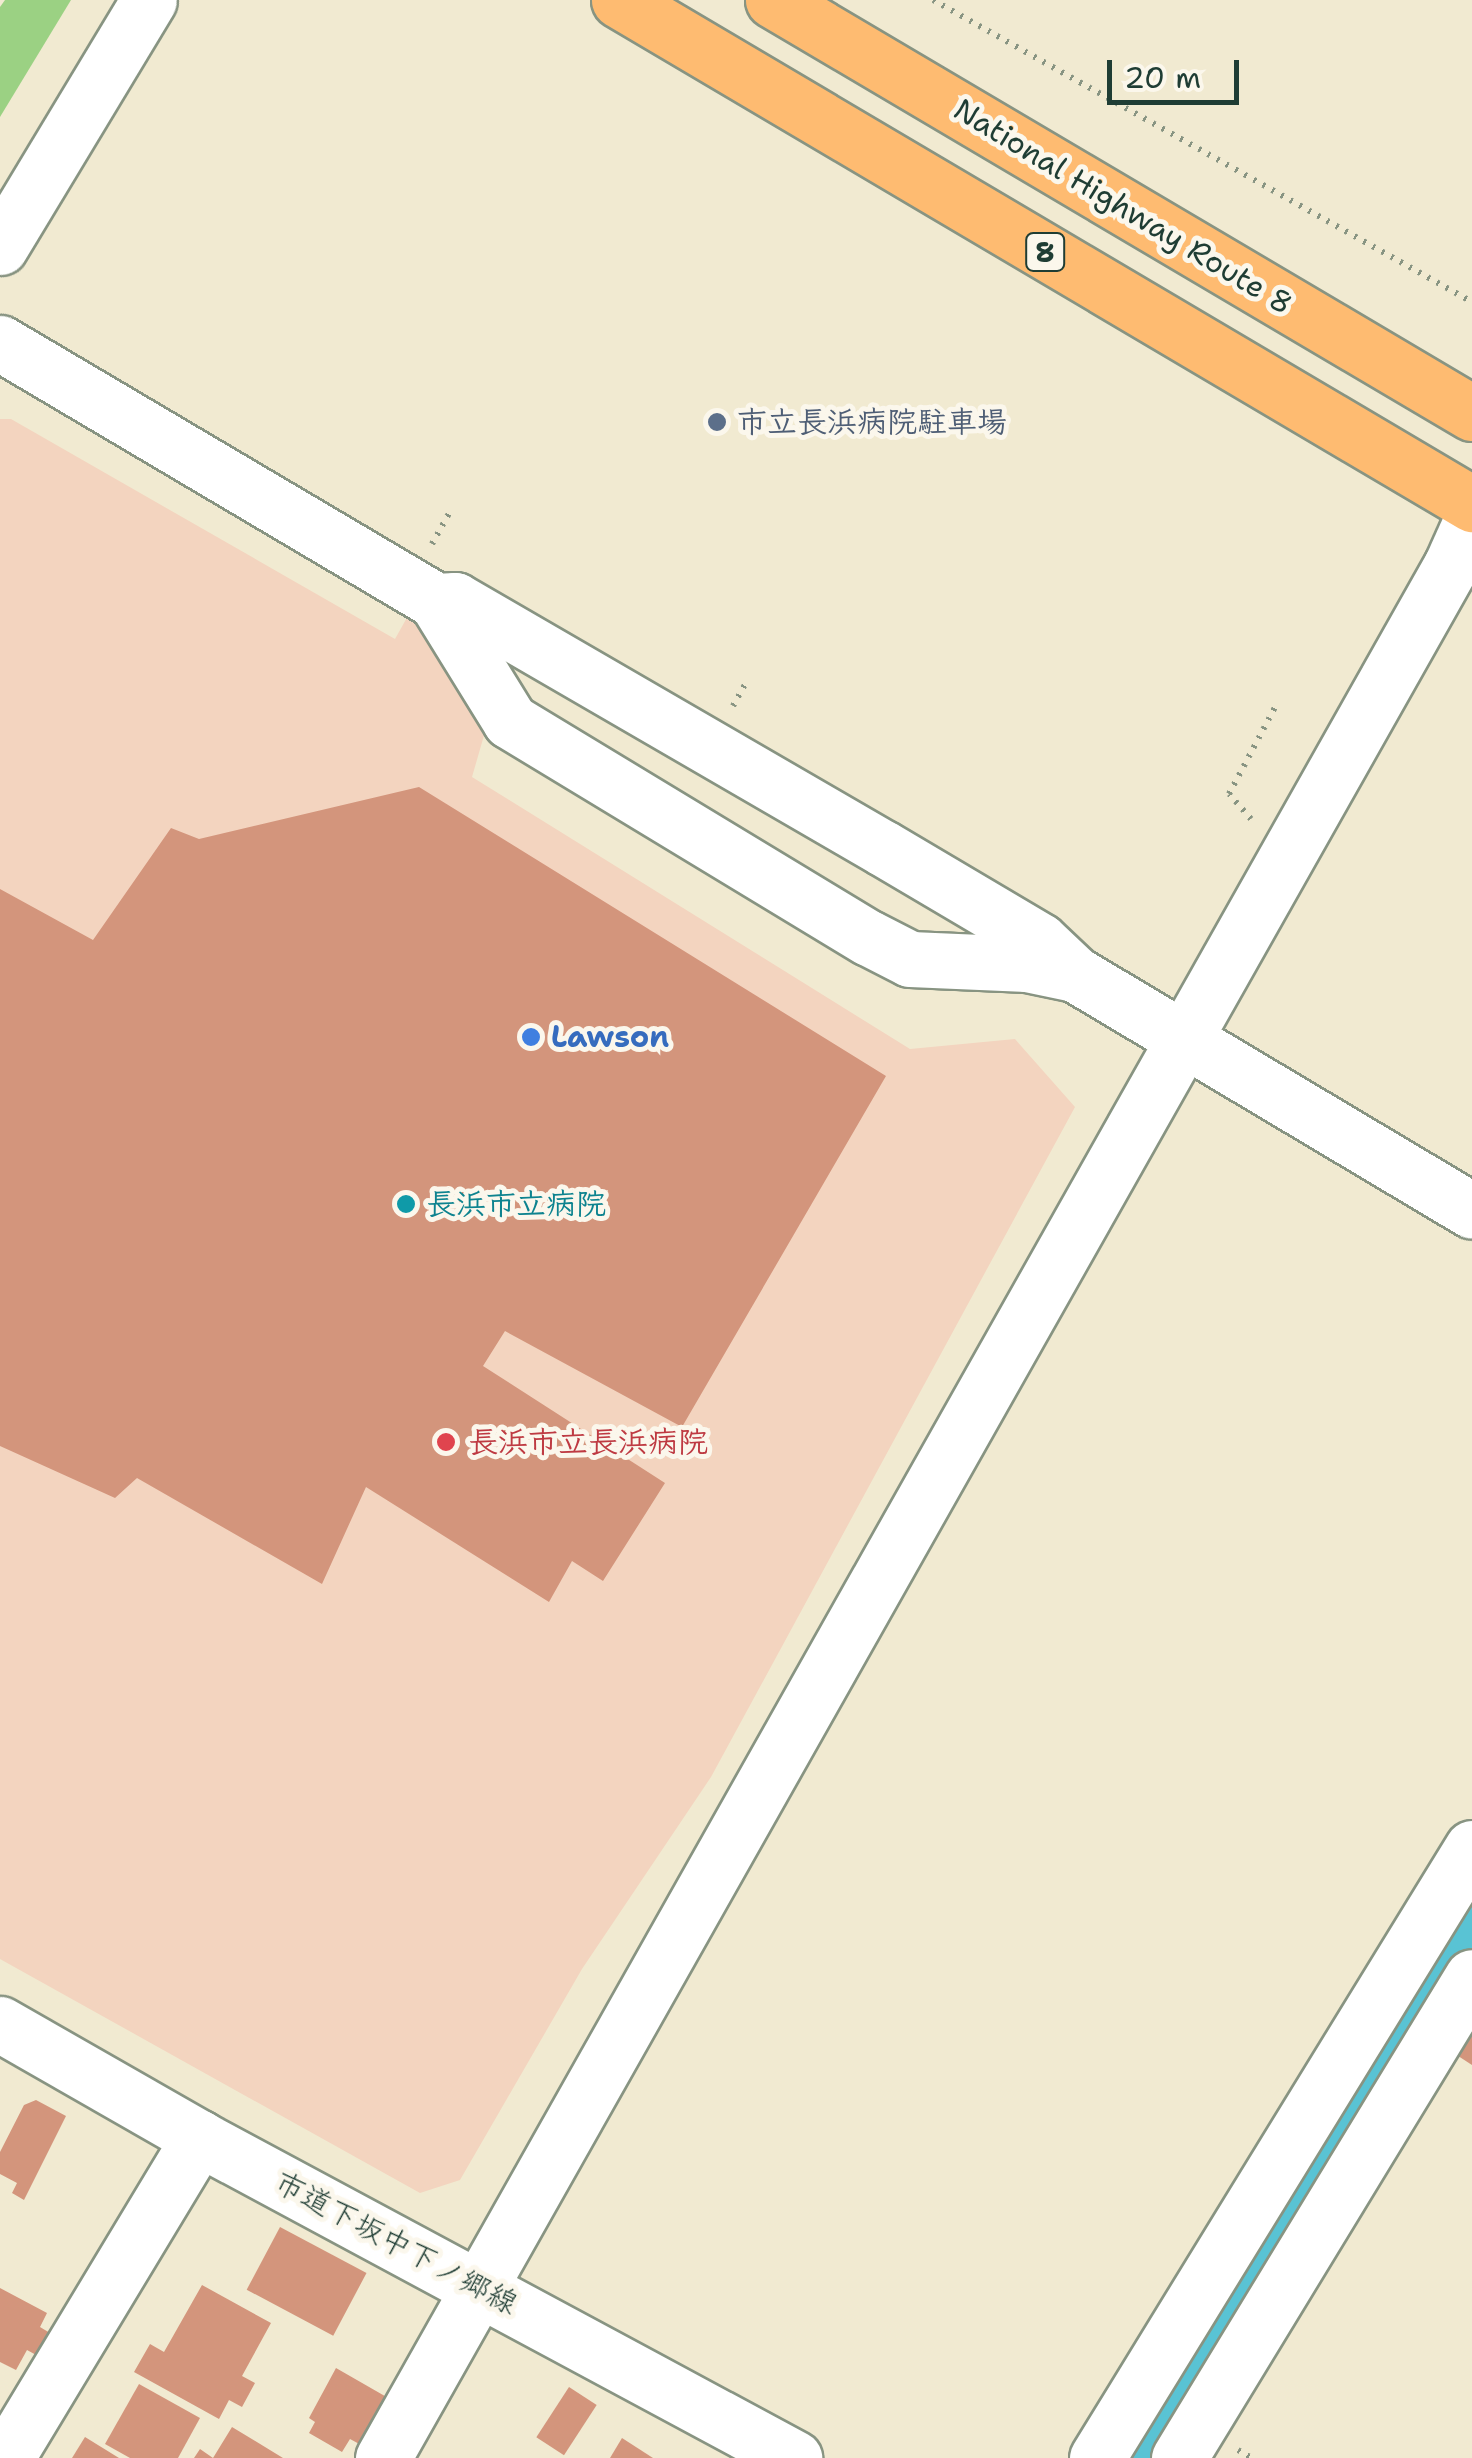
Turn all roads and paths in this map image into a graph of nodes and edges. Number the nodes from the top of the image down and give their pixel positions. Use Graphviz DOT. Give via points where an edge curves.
graph roads {
  1 [pos="149,0"];
  2 [pos="619,0"];
  3 [pos="773,0"];
  4 [pos="933,0"];
  5 [pos="0,247"];
  6 [pos="1472,302"];
  7 [pos="0,343"];
  8 [pos="1472,413"];
  9 [pos="1472,504"];
  10 [pos="1472,519"];
  11 [pos="436,600"];
  12 [pos="1275,707"];
  13 [pos="1255,824"];
  14 [pos="951,889"];
  15 [pos="910,959"];
  16 [pos="1075,974"];
  17 [pos="1184,1039"];
  18 [pos="1472,1211"];
  19 [pos="1472,1848"];
  20 [pos="1472,1977"];
  21 [pos="0,2024"];
  22 [pos="199,2138"];
  23 [pos="478,2286"];
  24 [pos="10,2438"];
  25 [pos="383,2458"];
  26 [pos="794,2458"];
  27 [pos="1097,2458"];
  28 [pos="1178,2458"];
  1 -- 5 [label="street"];
  2 -- 9 [label="highway, 8"];
  3 -- 8 [label="highway, National Highway Route 8"];
  4 -- 6 [label="path"];
  7 -- 11 [label="street"];
  10 -- 17 [label="street"];
  11 -- 14 [label="street" via="454,600"];
  11 -- 15 [label="street" via="510,721"];
  12 -- 13 [label="path" via="1229,794"];
  14 -- 15 [label="street" via="961,908 950,935 932,956"];
  14 -- 16 [label="street" via="1040,941"];
  15 -- 16 [label="street" via="1028,964"];
  16 -- 17 [label="street"];
  17 -- 18 [label="street"];
  17 -- 23 [label="street"];
  19 -- 27 [label="street"];
  20 -- 28 [label="street"];
  21 -- 22 [label="street, 市道下坂中下ノ郷線"];
  22 -- 23 [label="street, 市道下坂中下ノ郷線"];
  22 -- 24 [label="street"];
  23 -- 25 [label="street"];
  23 -- 26 [label="street, 市道下坂中下ノ郷線"];
}
